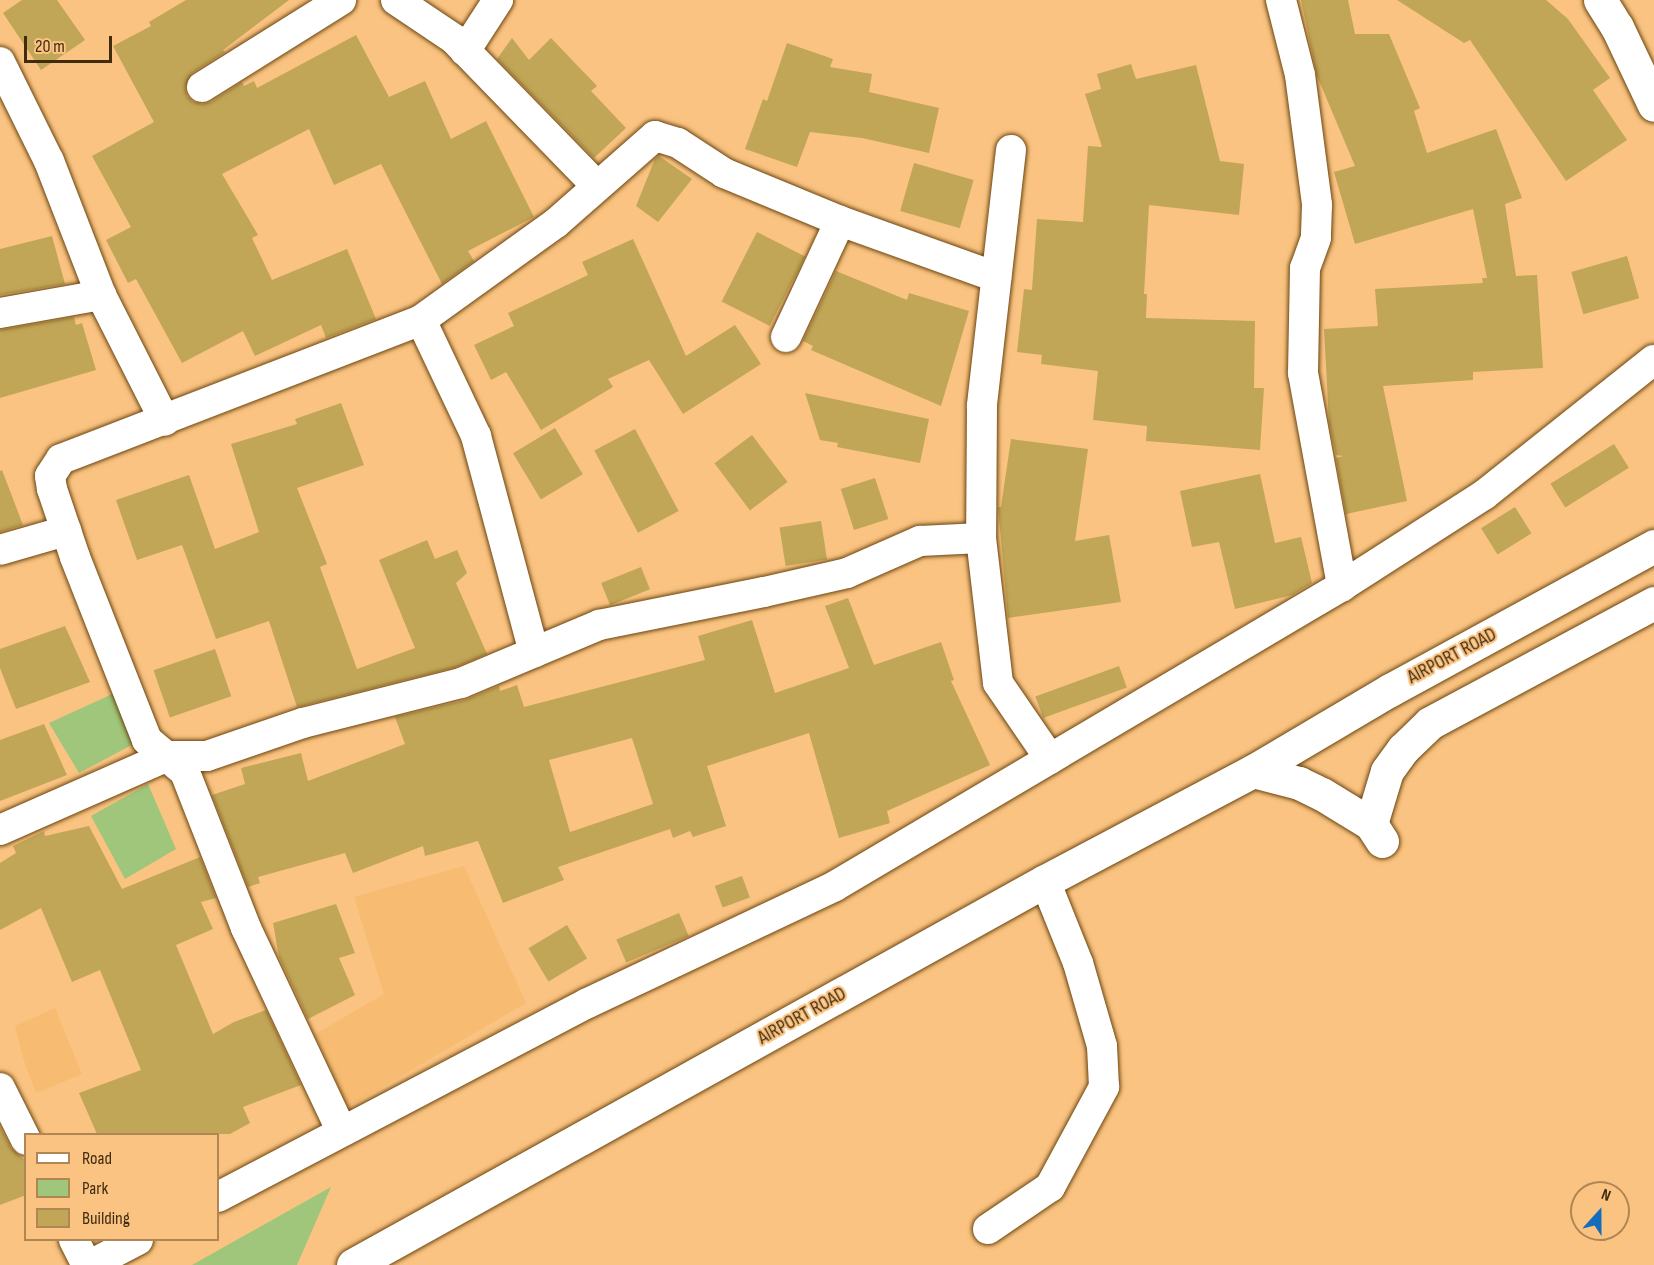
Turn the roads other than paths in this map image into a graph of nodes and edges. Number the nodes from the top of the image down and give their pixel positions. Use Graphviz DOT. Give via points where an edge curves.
graph roads {
  1 [pos="341,0"];
  2 [pos="396,0"];
  3 [pos="498,0"];
  4 [pos="1281,0"];
  5 [pos="1600,0"];
  6 [pos="465,51"];
  7 [pos="0,62"];
  8 [pos="201,87"];
  9 [pos="1654,105"];
  10 [pos="1011,150"];
  11 [pos="597,186"];
  12 [pos="840,221"];
  13 [pos="996,277"];
  14 [pos="101,295"];
  15 [pos="0,313"];
  16 [pos="421,320"];
  17 [pos="786,337"];
  18 [pos="1654,360"];
  19 [pos="165,421"];
  20 [pos="66,531"];
  21 [pos="981,538"];
  22 [pos="1654,546"];
  23 [pos="0,550"];
  24 [pos="1342,586"];
  25 [pos="1654,603"];
  26 [pos="534,652"];
  27 [pos="168,756"];
  28 [pos="1050,759"];
  29 [pos="1253,771"];
  30 [pos="0,830"];
  31 [pos="1045,881"];
  32 [pos="0,1088"];
  33 [pos="342,1130"];
  34 [pos="24,1136"];
  35 [pos="219,1196"];
  36 [pos="988,1229"];
  37 [pos="75,1241"];
  38 [pos="134,1241"];
  39 [pos="391,1255"];
  40 [pos="88,1265"];
  41 [pos="353,1265"];
  1 -- 8 [label="street"];
  2 -- 6 [label="street" via="454,39"];
  3 -- 6 [label="street"];
  4 -- 24 [label="street" via="1300,75 1317,205 1316,238 1305,268 1303,374"];
  5 -- 9 [label="main road"];
  6 -- 11 [label="street"];
  7 -- 14 [label="street" via="49,161"];
  10 -- 13 [label="street"];
  11 -- 12 [label="street" via="655,136 678,143 724,173"];
  11 -- 16 [label="street" via="556,223"];
  12 -- 13 [label="street"];
  12 -- 17 [label="street"];
  13 -- 21 [label="street" via="982,406"];
  14 -- 15 [label="street"];
  14 -- 19 [label="street"];
  16 -- 19 [label="street"];
  16 -- 26 [label="street" via="476,436"];
  18 -- 24 [label="street" via="1484,495"];
  19 -- 20 [label="street" via="61,459 50,476"];
  20 -- 23 [label="street"];
  20 -- 27 [label="street" via="147,740"];
  21 -- 26 [label="street" via="920,541 847,573 599,625"];
  21 -- 28 [label="street" via="998,683"];
  22 -- 29 [label="main road, AIRPORT ROAD" via="1390,690"];
  24 -- 28 [label="street"];
  25 -- 29 [label="main road" via="1430,723 1387,771 1376,832 1322,794 1299,783"];
  26 -- 27 [label="street" via="461,683 303,723 207,756"];
  27 -- 30 [label="street"];
  27 -- 33 [label="street" via="185,772 246,928"];
  28 -- 33 [label="street" via="835,886 588,1003"];
  29 -- 31 [label="main road, AIRPORT ROAD"];
  31 -- 36 [label="street" via="1078,963 1099,1036 1104,1087 1050,1187"];
  31 -- 39 [label="main road, AIRPORT ROAD"];
  32 -- 34 [label="street"];
  33 -- 35 [label="street"];
  37 -- 40 [label="street"];
  38 -- 40 [label="street"];
  39 -- 41 [label="main road, AIRPORT ROAD"];
}
